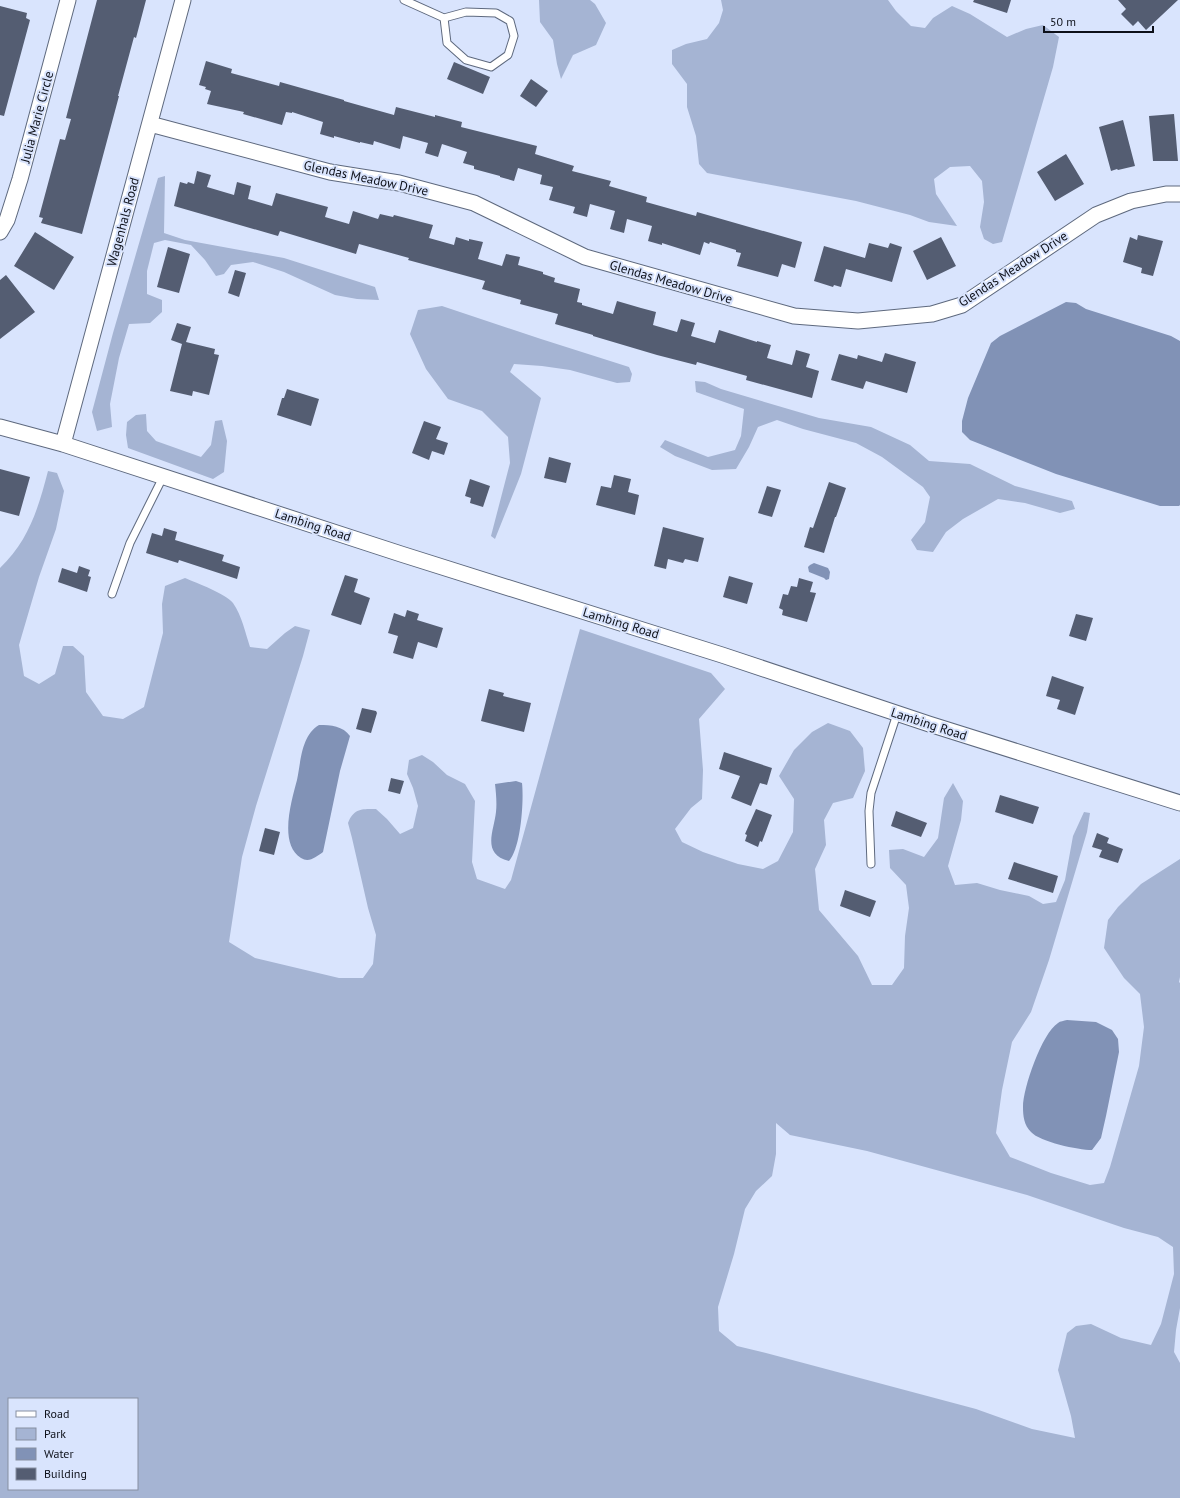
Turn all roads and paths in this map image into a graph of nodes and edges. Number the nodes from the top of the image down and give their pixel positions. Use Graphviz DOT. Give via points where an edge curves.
graph roads {
  1 [pos="68,0"];
  2 [pos="184,0"];
  3 [pos="404,0"];
  4 [pos="444,18"];
  5 [pos="150,124"];
  6 [pos="1180,194"];
  7 [pos="0,232"];
  8 [pos="0,427"];
  9 [pos="63,444"];
  10 [pos="163,477"];
  11 [pos="112,594"];
  12 [pos="897,714"];
  13 [pos="1180,802"];
  14 [pos="871,864"];
  1 -- 7 [label="street, Julia Marie Circle" via="20,179 7,220"];
  2 -- 5 [label="street, Wagenhals Road"];
  3 -- 4 [label="lane"];
  4 -- 4 [label="lane" via="447,43 466,60 491,67 508,55 514,36 510,21 496,13 466,12"];
  5 -- 6 [label="street, Glendas Meadow Drive" via="330,172 399,183 474,203 585,258 794,316 858,321 932,314 962,305 1096,215 1131,201"];
  5 -- 9 [label="street, Wagenhals Road"];
  8 -- 9 [label="street, Lambing Road"];
  9 -- 10 [label="street, Lambing Road"];
  10 -- 11 [label="lane" via="130,543"];
  10 -- 12 [label="street, Lambing Road" via="715,652"];
  12 -- 13 [label="street, Lambing Road"];
  12 -- 14 [label="lane" via="871,793"];
}
